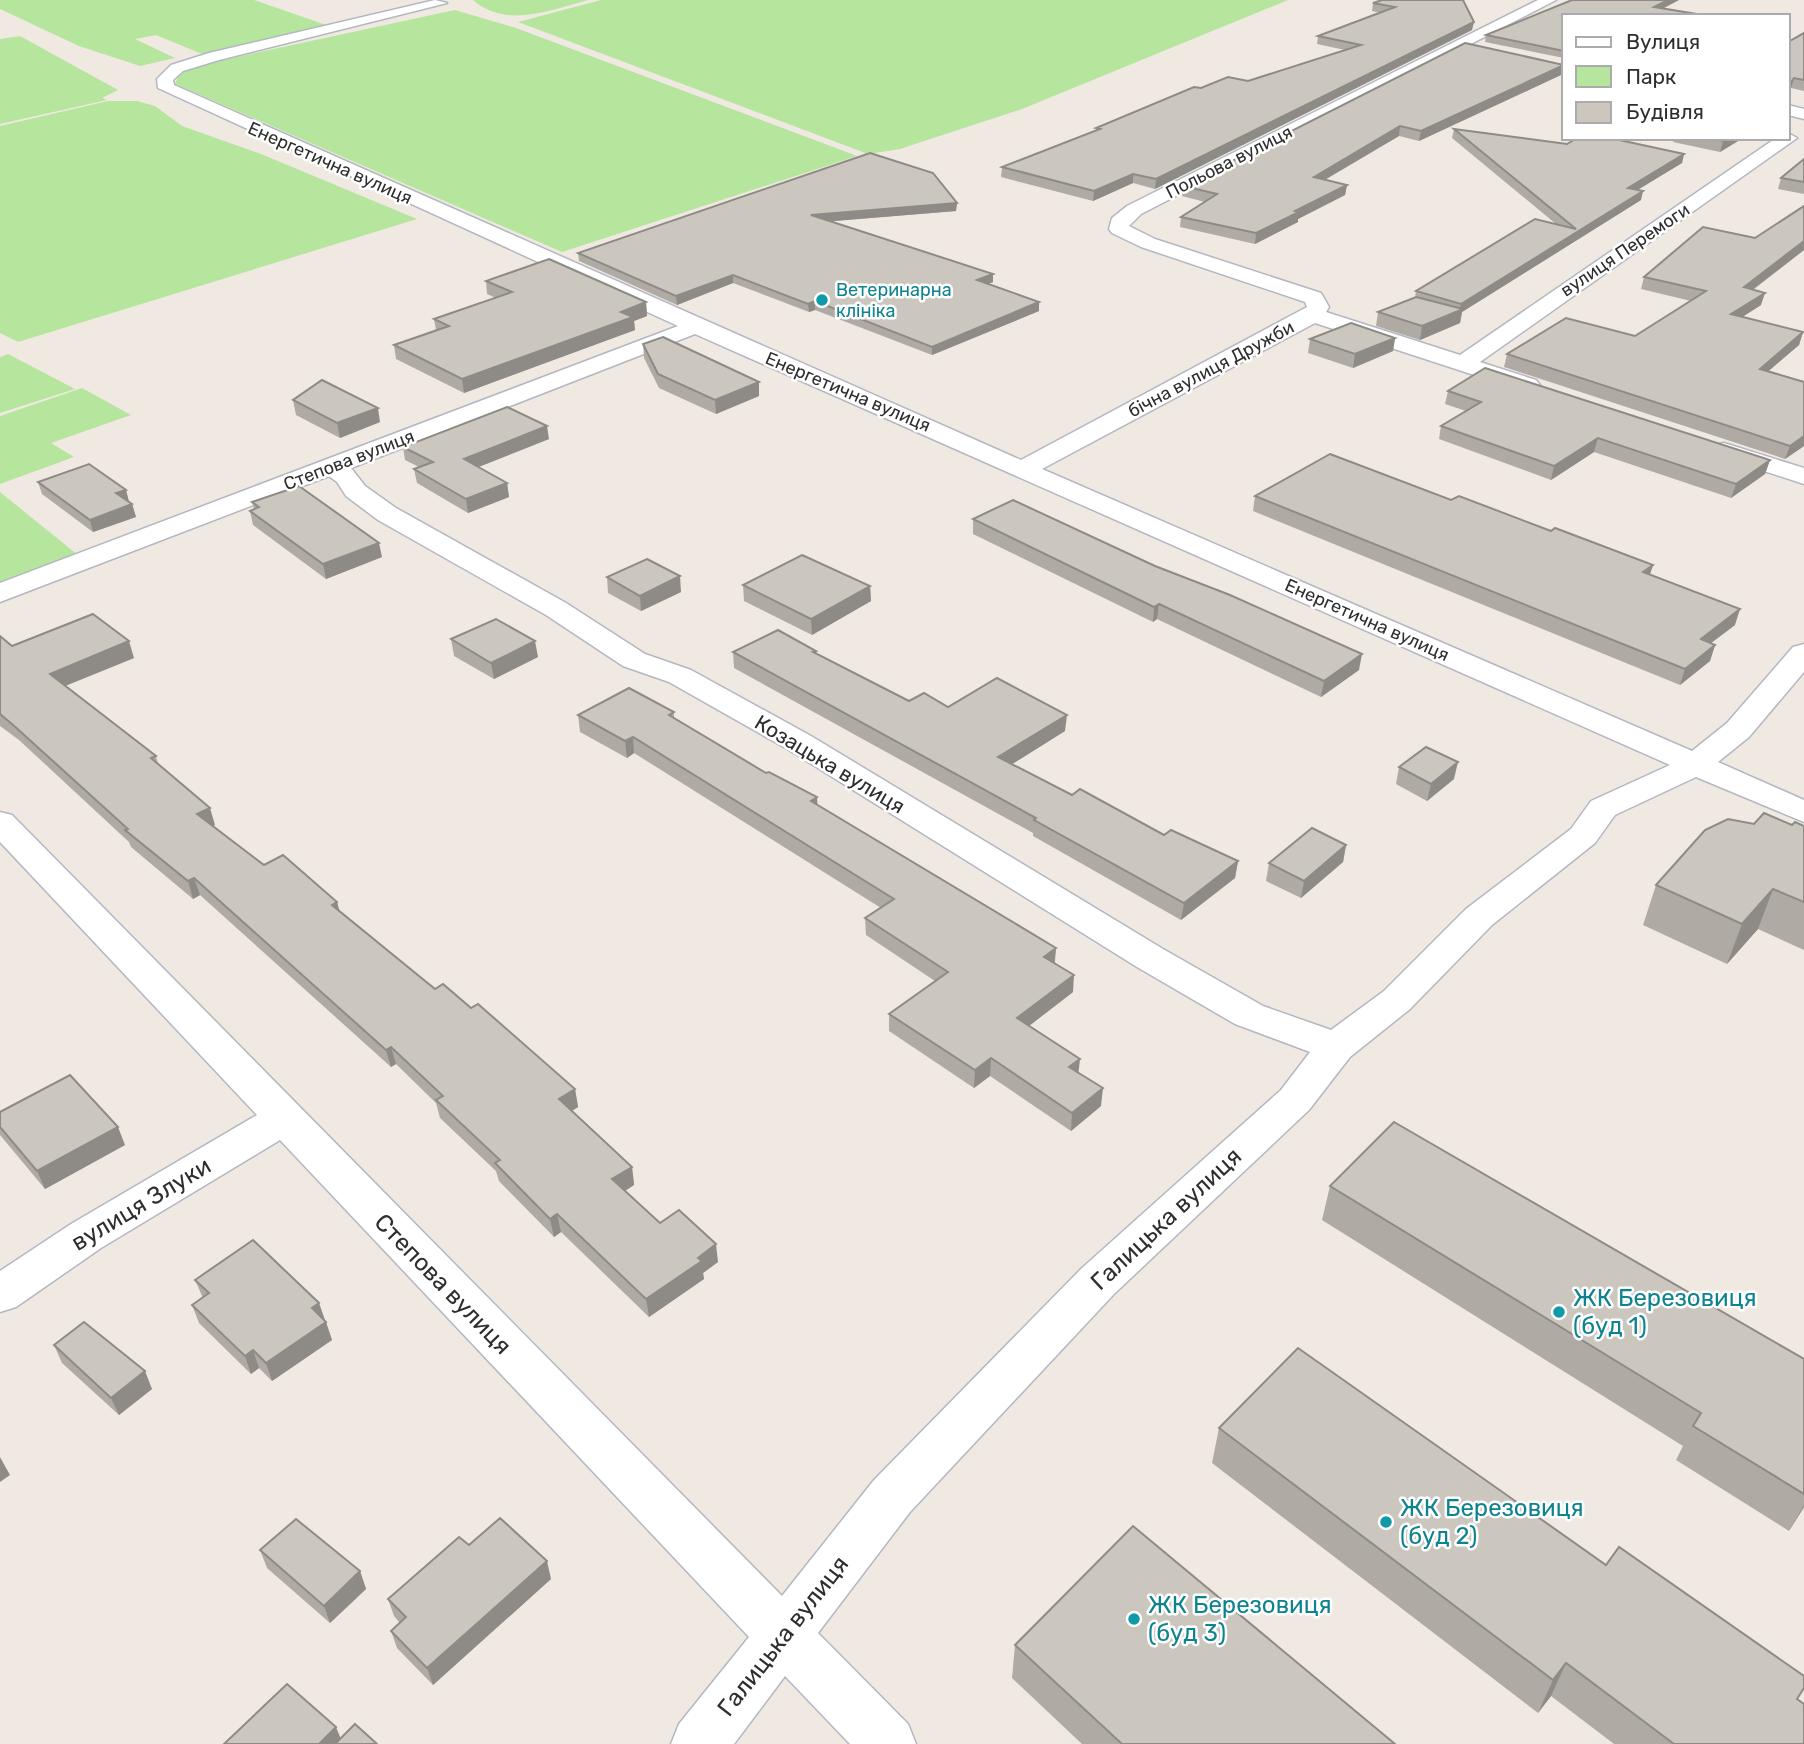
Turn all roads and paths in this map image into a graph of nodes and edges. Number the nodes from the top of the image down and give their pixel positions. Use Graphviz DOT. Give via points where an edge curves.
graph roads {
  1 [pos="1549,0"];
  2 [pos="440,3"];
  3 [pos="1464,45"];
  4 [pos="1490,51"];
  5 [pos="1786,140"];
  6 [pos="1314,315"];
  7 [pos="697,327"];
  8 [pos="1463,363"];
  9 [pos="1555,394"];
  10 [pos="1699,442"];
  11 [pos="333,467"];
  12 [pos="1024,468"];
  13 [pos="1804,476"];
  14 [pos="0,593"];
  15 [pos="1804,653"];
  16 [pos="1693,765"];
  17 [pos="1804,812"];
  18 [pos="0,822"];
  19 [pos="1336,1047"];
  20 [pos="284,1118"];
  21 [pos="0,1294"];
  22 [pos="785,1634"];
  23 [pos="699,1744"];
  24 [pos="888,1744"];
  1 -- 3 [label="street, Польова вулиця"];
  2 -- 7 [label="street, Енергетична вулиця" via="214,56 177,68 165,79 166,88"];
  3 -- 4 [label="street"];
  3 -- 6 [label="street, Польова вулиця" via="1247,152 1119,222 1119,229 1148,243 1314,298 1318,307"];
  5 -- 8 [label="street, вулиця Перемоги"];
  6 -- 8 [label="street, бічна вулиця Дружби"];
  6 -- 12 [label="street, бічна вулиця Дружби"];
  7 -- 11 [label="street, Степова вулиця"];
  7 -- 12 [label="street, Енергетична вулиця"];
  8 -- 9 [label="street, бічна вулиця Дружби"];
  10 -- 13 [label="street"];
  11 -- 14 [label="street, Степова вулиця"];
  11 -- 19 [label="street, Козацька вулиця" via="348,478 355,491 387,514 556,609 634,660 680,676 800,743 1249,1015"];
  12 -- 16 [label="street, Енергетична вулиця"];
  15 -- 16 [label="street, Галицька вулиця" via="1738,730"];
  16 -- 17 [label="street, Енергетична вулиця"];
  16 -- 19 [label="street, Галицька вулиця" via="1603,808 1583,836 1479,917 1397,1000"];
  18 -- 20 [label="street, Степова вулиця"];
  19 -- 22 [label="street, Галицька вулиця" via="1295,1100 1098,1281 892,1496"];
  20 -- 21 [label="street, вулиця Злуки" via="86,1236"];
  20 -- 22 [label="street, Степова вулиця"];
  22 -- 23 [label="street, Галицька вулиця"];
  22 -- 24 [label="street, Степова вулиця"];
}
